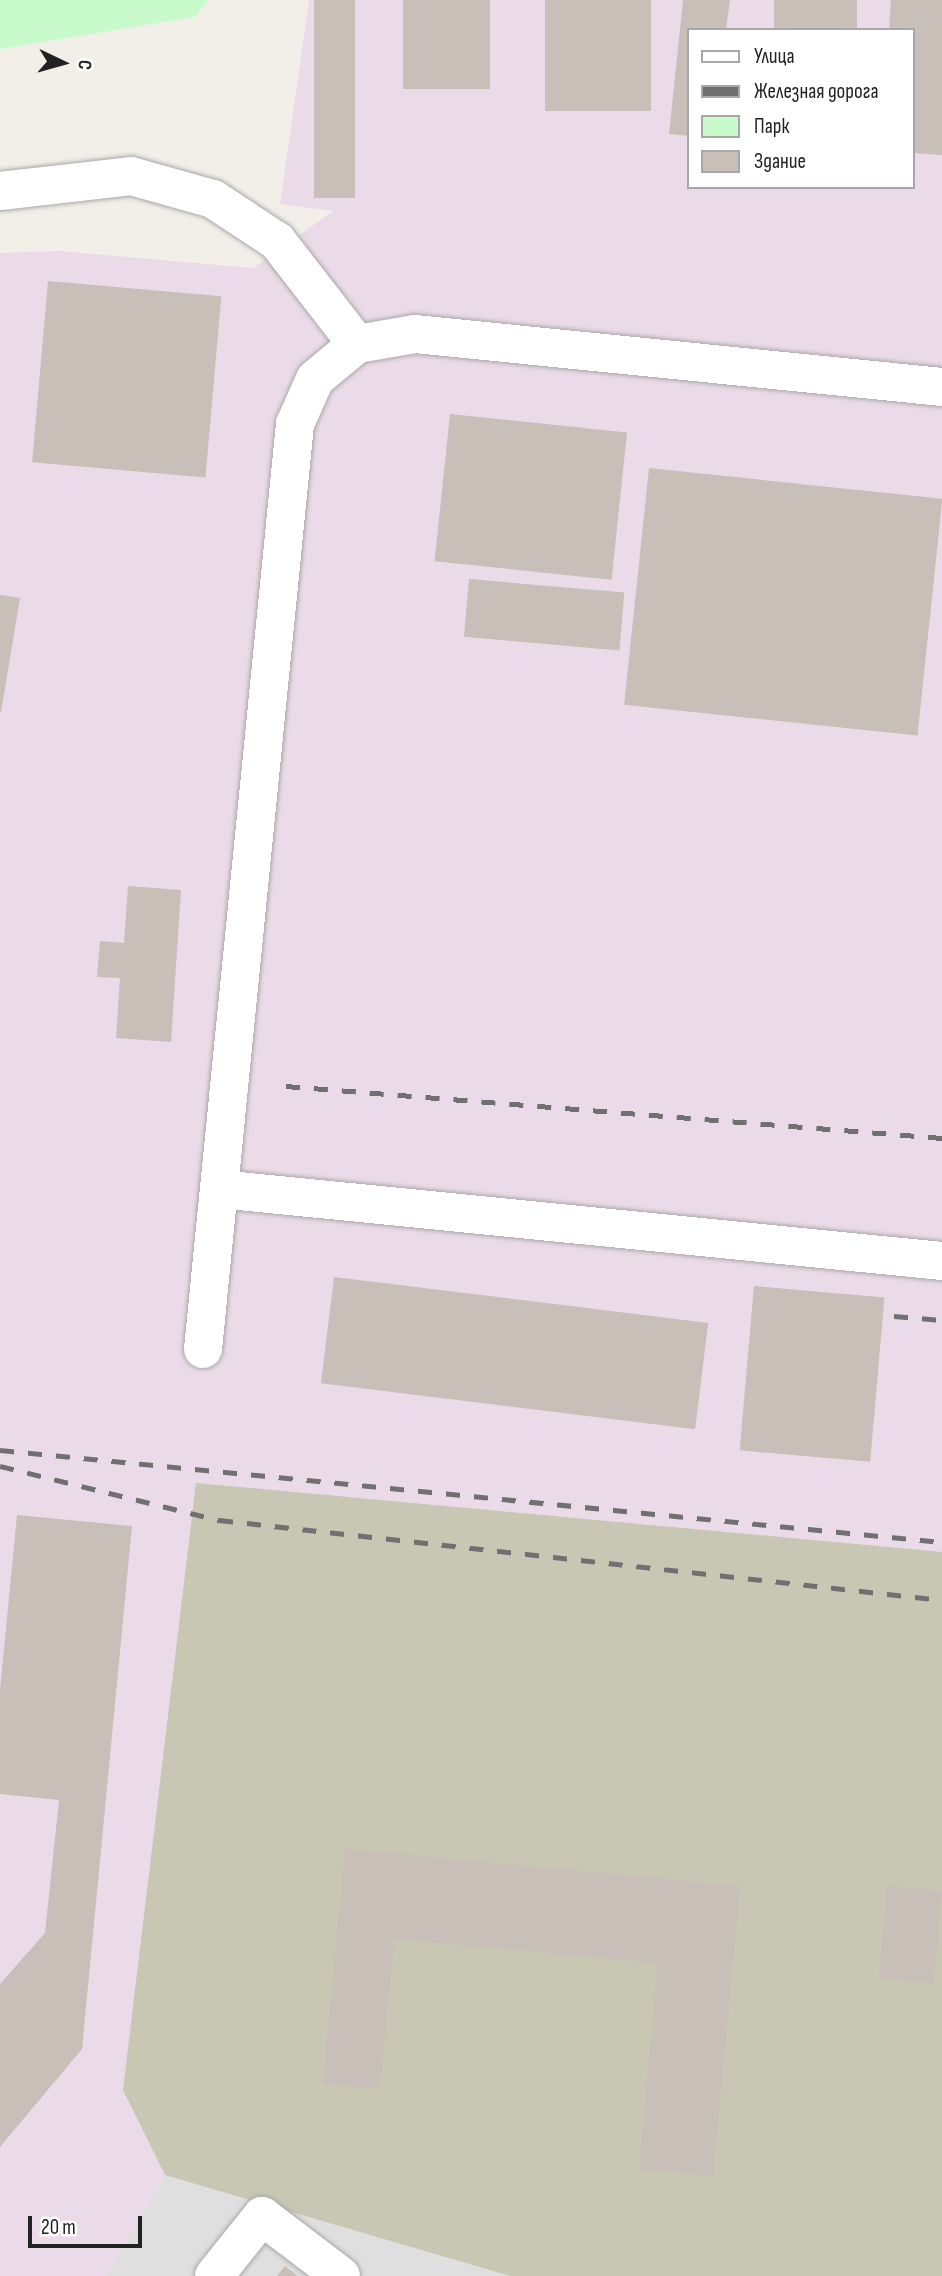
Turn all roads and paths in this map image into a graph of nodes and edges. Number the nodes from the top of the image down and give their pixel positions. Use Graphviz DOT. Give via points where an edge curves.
graph roads {
  1 [pos="0,191"];
  2 [pos="357,344"];
  3 [pos="942,387"];
  4 [pos="219,1189"];
  5 [pos="942,1261"];
  6 [pos="203,1349"];
  7 [pos="214,2276"];
  8 [pos="341,2276"];
  1 -- 2 [label="lane" via="131,176 213,199 278,241"];
  2 -- 3 [label="lane" via="415,334"];
  2 -- 4 [label="lane" via="315,379 295,424"];
  4 -- 5 [label="lane"];
  4 -- 6 [label="lane"];
  7 -- 8 [label="lane" via="262,2216"];
}
